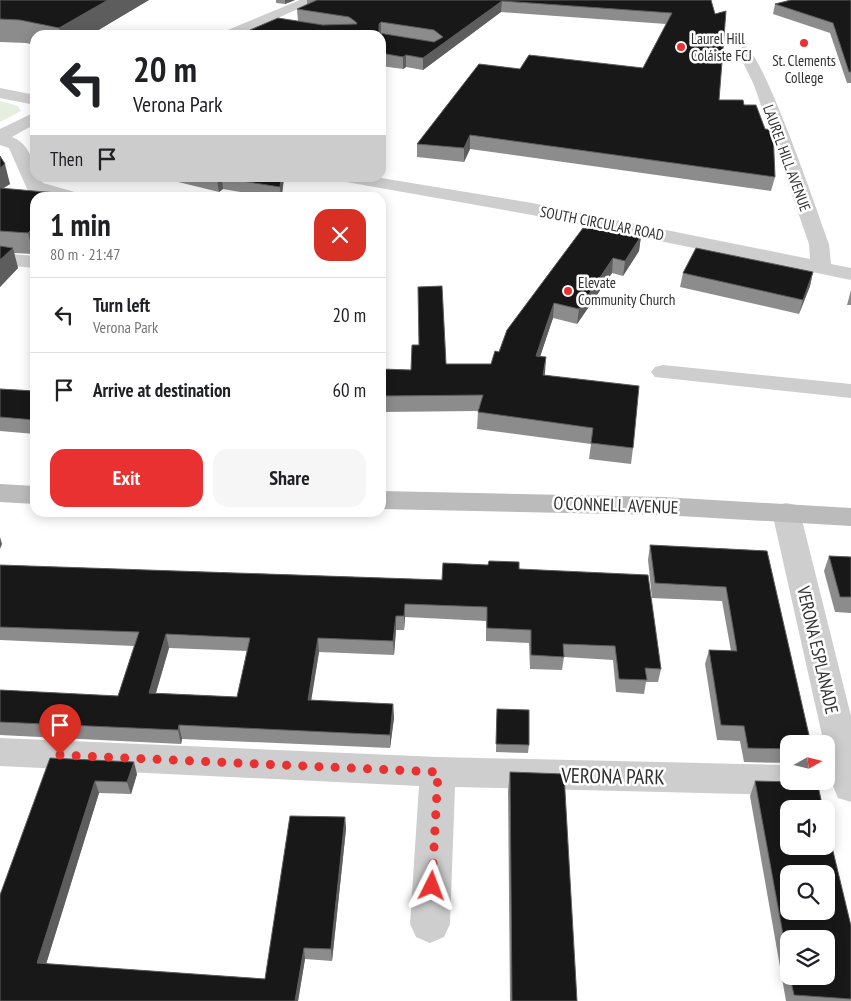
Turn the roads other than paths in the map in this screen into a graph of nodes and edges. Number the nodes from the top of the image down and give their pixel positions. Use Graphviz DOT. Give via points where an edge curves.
graph roads {
  1 [pos="311,0"];
  2 [pos="264,21"];
  3 [pos="283,24"];
  4 [pos="241,30"];
  5 [pos="744,50"];
  6 [pos="0,93"];
  7 [pos="30,99"];
  8 [pos="30,120"];
  9 [pos="30,176"];
  10 [pos="33,182"];
  11 [pos="375,182"];
  12 [pos="53,192"];
  13 [pos="2,259"];
  14 [pos="30,262"];
  15 [pos="821,268"];
  16 [pos="851,274"];
  17 [pos="664,372"];
  18 [pos="851,390"];
  19 [pos="0,494"];
  20 [pos="30,495"];
  21 [pos="386,500"];
  22 [pos="786,512"];
  23 [pos="851,517"];
  24 [pos="0,752"];
  25 [pos="438,772"];
  26 [pos="780,780"];
  27 [pos="842,783"];
  28 [pos="430,924"];
  1 -- 2 [label="street"];
  2 -- 3 [label="street"];
  2 -- 4 [label="street"];
  5 -- 15 [label="street, LAUREL HILL AVENUE" via="762,85 819,244"];
  6 -- 7 [label="street"];
  8 -- 9 [label="street" via="4,134 3,140 16,145"];
  10 -- 12 [label="street" via="35,187"];
  11 -- 15 [label="street, SOUTH CIRCULAR ROAD" via="532,209"];
  13 -- 14 [label="street"];
  15 -- 16 [label="street, SOUTH CIRCULAR ROAD"];
  17 -- 18 [label="street"];
  19 -- 20 [label="main road"];
  21 -- 22 [label="main road, O'CONNELL AVENUE"];
  22 -- 23 [label="main road, O'CONNELL AVENUE"];
  22 -- 27 [label="street, VERONA ESPLANADE"];
  24 -- 25 [label="street, VERONA PARK"];
  25 -- 26 [label="street, VERONA PARK"];
  25 -- 28 [label="street"];
}
